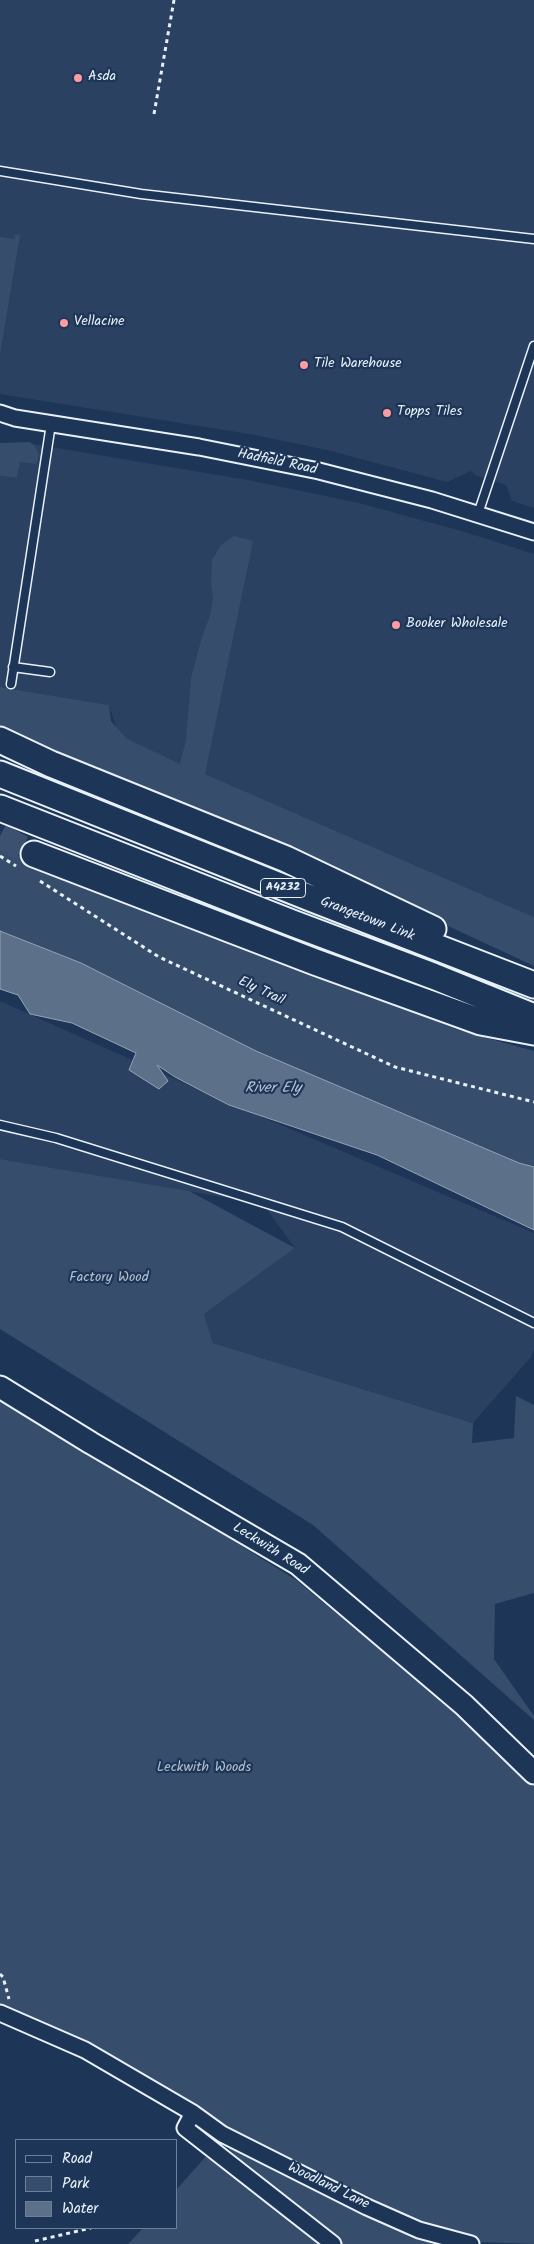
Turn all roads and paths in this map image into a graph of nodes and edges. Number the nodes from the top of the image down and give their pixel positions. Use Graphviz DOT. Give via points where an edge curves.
graph roads {
  1 [pos="174,0"];
  2 [pos="154,114"];
  3 [pos="0,171"];
  4 [pos="534,239"];
  5 [pos="534,346"];
  6 [pos="0,413"];
  7 [pos="7,419"];
  8 [pos="51,424"];
  9 [pos="478,514"];
  10 [pos="534,532"];
  11 [pos="14,667"];
  12 [pos="50,672"];
  13 [pos="11,684"];
  14 [pos="0,740"];
  15 [pos="0,774"];
  16 [pos="0,808"];
  17 [pos="0,856"];
  18 [pos="28,866"];
  19 [pos="505,973"];
  20 [pos="534,985"];
  21 [pos="534,1017"];
  22 [pos="534,1032"];
  23 [pos="534,1102"];
  24 [pos="0,1125"];
  25 [pos="534,1323"];
  26 [pos="0,1387"];
  27 [pos="534,1773"];
  28 [pos="0,1974"];
  29 [pos="7,2016"];
  30 [pos="193,2113"];
  31 [pos="87,2229"];
  32 [pos="35,2241"];
  33 [pos="333,2244"];
  34 [pos="471,2244"];
  1 -- 2 [label="path"];
  3 -- 4 [label="lane" via="141,194"];
  5 -- 9 [label="lane"];
  6 -- 7 [label="street, Hadfield Road"];
  7 -- 8 [label="street, Hadfield Road"];
  8 -- 9 [label="street, Hadfield Road" via="274,462 377,485"];
  8 -- 11 [label="lane"];
  9 -- 10 [label="street, Hadfield Road"];
  11 -- 12 [label="lane"];
  11 -- 13 [label="lane"];
  14 -- 19 [label="main road" via="51,764 286,859 444,935"];
  15 -- 19 [label="main road, Grangetown Link / A4232"];
  16 -- 21 [label="main road, Grangetown Link / A4232"];
  17 -- 18 [label="path, Ely Trail"];
  18 -- 22 [label="main road" via="315,962 481,1022"];
  18 -- 23 [label="path, Ely Trail" via="159,957 396,1067"];
  19 -- 20 [label="main road, Grangetown Link / A4232"];
  24 -- 25 [label="lane" via="56,1138 342,1227"];
  26 -- 27 [label="main road, Leckwith Road" via="298,1564 464,1705"];
  28 -- 29 [label="path" via="6,1996 16,2008"];
  29 -- 30 [label="street, Woodland Lane" via="85,2050"];
  30 -- 33 [label="street" via="185,2128"];
  30 -- 34 [label="street, Woodland Lane" via="222,2134 367,2207 420,2230"];
  31 -- 32 [label="path"];
}
